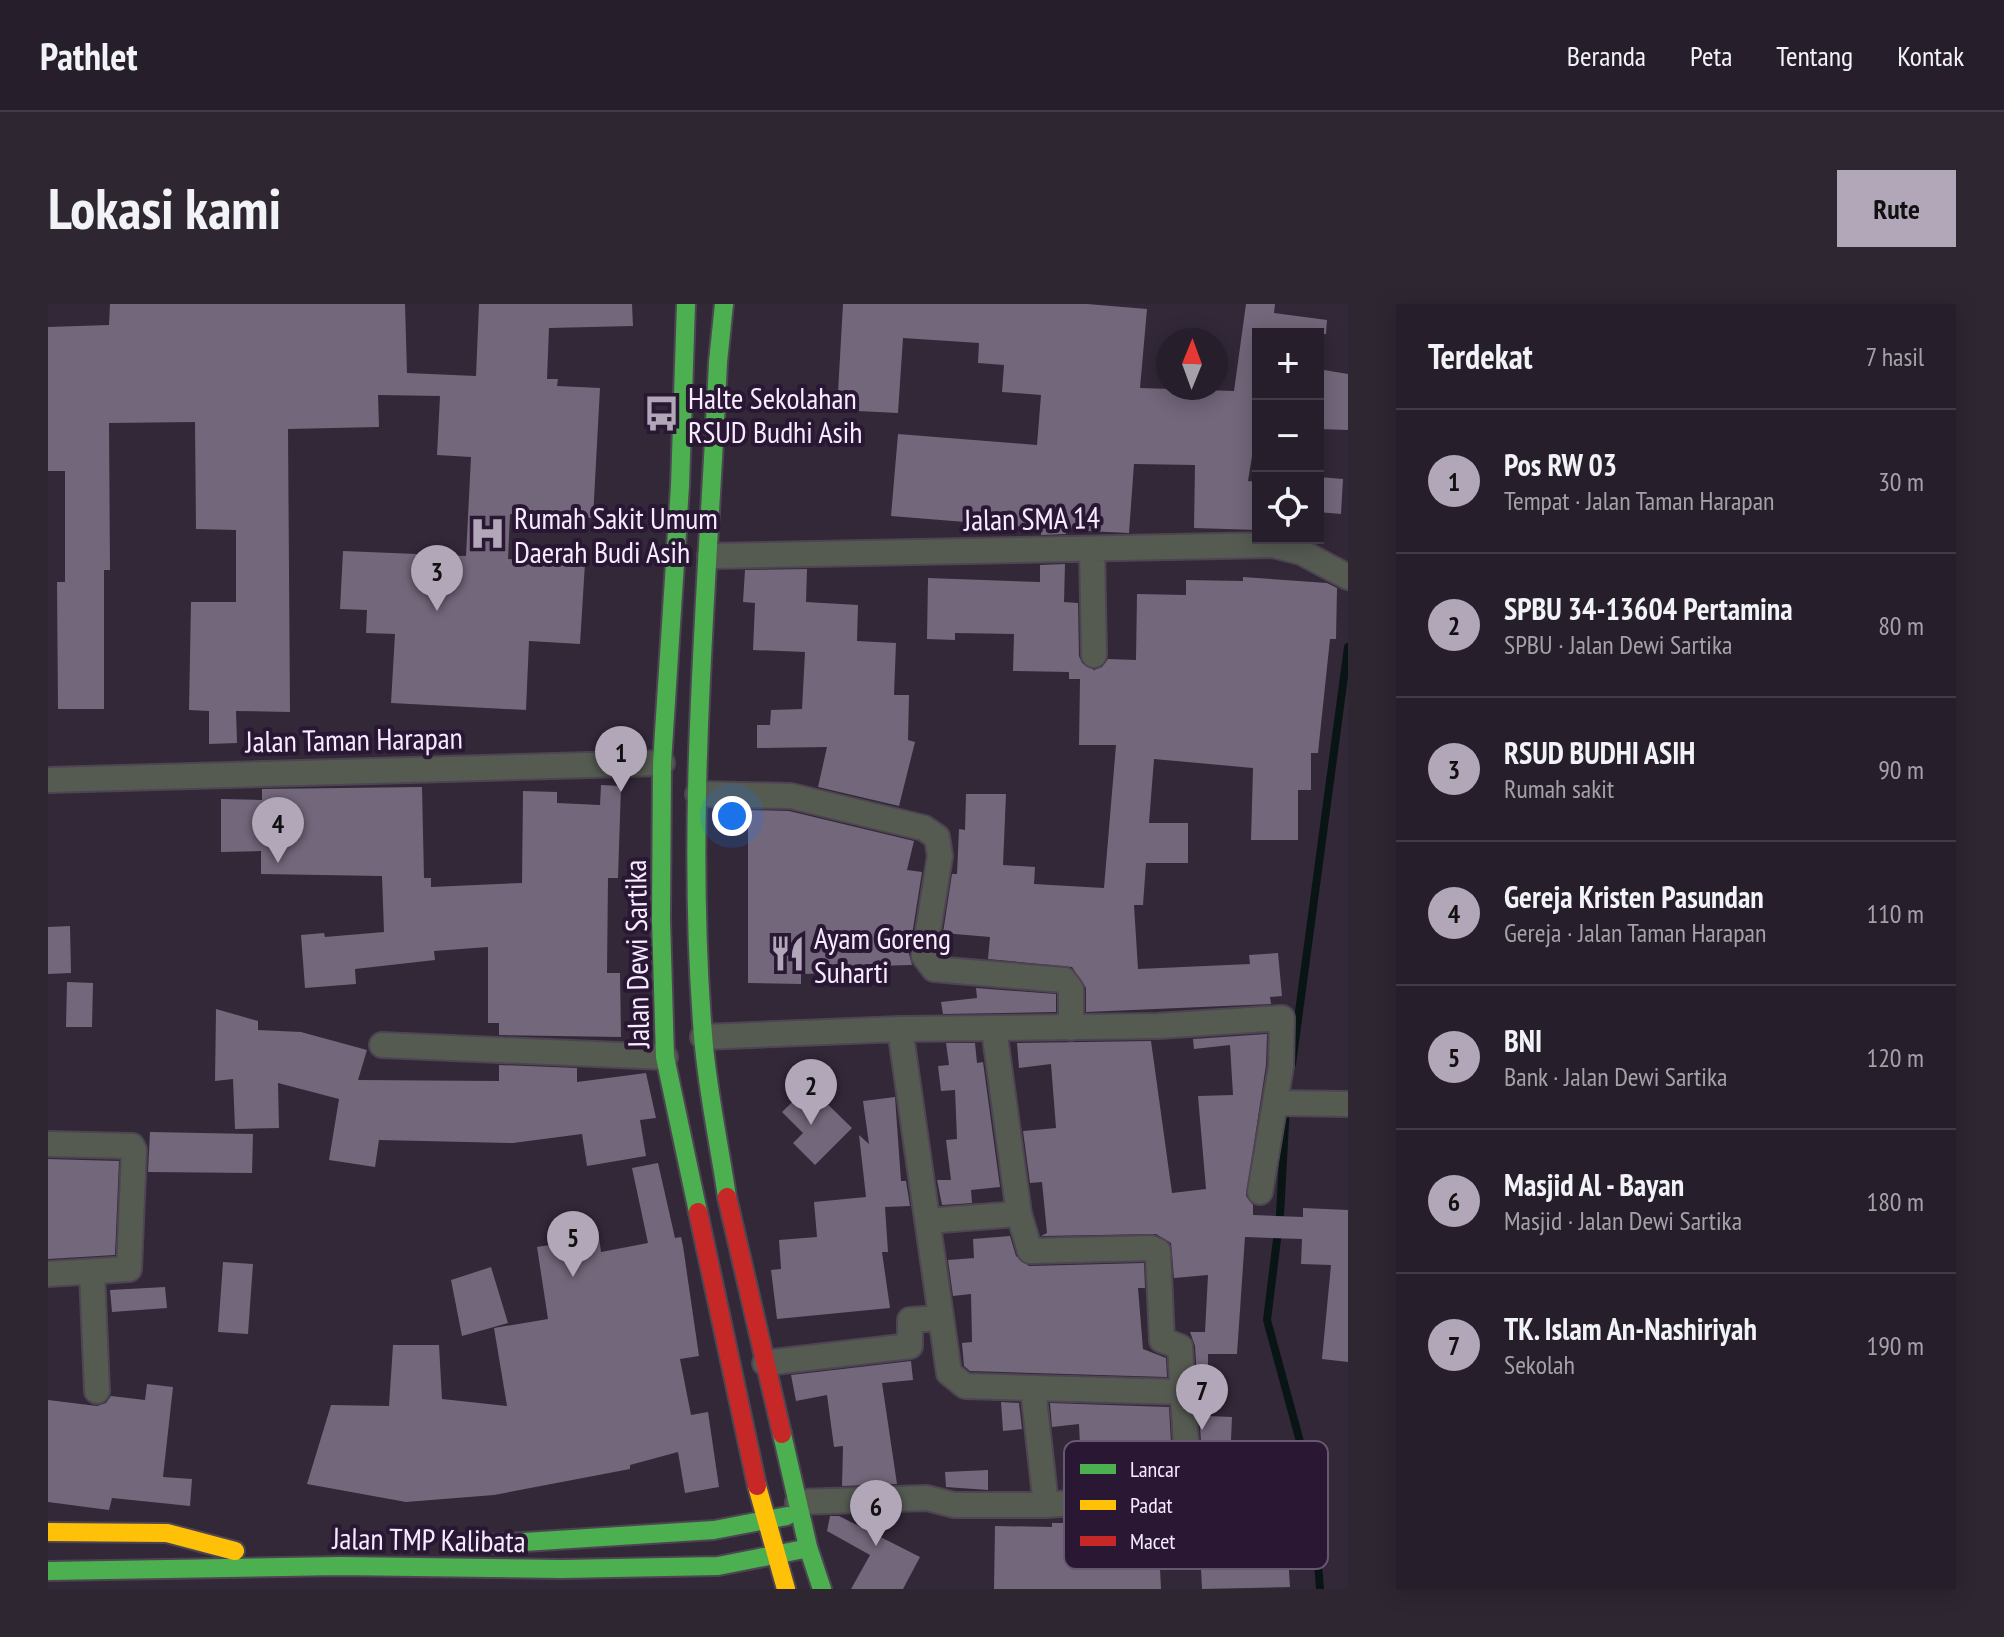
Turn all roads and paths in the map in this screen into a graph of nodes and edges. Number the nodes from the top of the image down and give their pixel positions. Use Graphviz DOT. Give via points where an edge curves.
graph roads {
  1 [pos="686,304"];
  2 [pos="724,304"];
  3 [pos="1092,549"];
  4 [pos="710,556"];
  5 [pos="1347,577"];
  6 [pos="1094,655"];
  7 [pos="662,763"];
  8 [pos="48,780"];
  9 [pos="698,794"];
  10 [pos="1071,1028"];
  11 [pos="900,1029"];
  12 [pos="994,1029"];
  13 [pos="703,1037"];
  14 [pos="382,1045"];
  15 [pos="665,1057"];
  16 [pos="1284,1103"];
  17 [pos="1348,1104"];
  18 [pos="48,1144"];
  19 [pos="1260,1192"];
  20 [pos="1019,1214"];
  21 [pos="928,1221"];
  22 [pos="92,1272"];
  23 [pos="48,1274"];
  24 [pos="940,1318"];
  25 [pos="765,1363"];
  26 [pos="1033,1389"];
  27 [pos="97,1391"];
  28 [pos="1182,1392"];
  29 [pos="1185,1441"];
  30 [pos="1064,1504"];
  31 [pos="1046,1505"];
  32 [pos="799,1507"];
  33 [pos="765,1522"];
  34 [pos="48,1532"];
  35 [pos="472,1545"];
  36 [pos="377,1547"];
  37 [pos="808,1547"];
  38 [pos="776,1556"];
  39 [pos="48,1557"];
  40 [pos="227,1558"];
  41 [pos="305,1567"];
  42 [pos="48,1571"];
  43 [pos="340,1577"];
  44 [pos="109,1589"];
  45 [pos="786,1589"];
  46 [pos="822,1589"];
  1 -- 7 [label="main road, Jalan Dewi Sartika"];
  2 -- 4 [label="main road, Jalan Dewi Sartika"];
  3 -- 4 [label="street, Jalan SMA 14"];
  3 -- 5 [label="street, Jalan SMA 14" via="1273,545 1301,552"];
  3 -- 6 [label="street"];
  4 -- 9 [label="main road, Jalan Dewi Sartika"];
  7 -- 8 [label="street, Jalan Taman Harapan"];
  7 -- 15 [label="main road, Jalan Dewi Sartika"];
  9 -- 10 [label="street" via="791,796 924,828 937,837 940,856 927,963 934,969 1064,980 1071,989"];
  9 -- 13 [label="main road, Jalan Dewi Sartika"];
  10 -- 12 [label="street"];
  10 -- 16 [label="street" via="1282,1018"];
  11 -- 12 [label="street"];
  11 -- 13 [label="street"];
  11 -- 21 [label="street"];
  12 -- 20 [label="street"];
  13 -- 25 [label="main road, Jalan Dewi Sartika" via="727,1199"];
  14 -- 15 [label="street"];
  15 -- 33 [label="main road, Jalan Dewi Sartika"];
  16 -- 17 [label="street"];
  16 -- 19 [label="street"];
  18 -- 22 [label="street" via="134,1150 131,1265"];
  20 -- 21 [label="street"];
  20 -- 28 [label="street" via="1034,1252 1158,1251 1162,1340 1179,1346"];
  21 -- 24 [label="street"];
  22 -- 23 [label="street"];
  22 -- 27 [label="street"];
  24 -- 25 [label="street" via="910,1320 910,1346"];
  24 -- 26 [label="street" via="949,1373 957,1381 965,1386"];
  25 -- 32 [label="main road, Jalan Dewi Sartika"];
  26 -- 28 [label="street"];
  26 -- 31 [label="street"];
  28 -- 29 [label="street"];
  30 -- 31 [label="street"];
  31 -- 32 [label="street" via="954,1505 927,1498"];
  32 -- 33 [label="main road, Jalan TMP Kalibata"];
  32 -- 37 [label="main road, Jalan Dewi Sartika"];
  33 -- 35 [label="main road, Jalan TMP Kalibata"];
  33 -- 38 [label="main road, Jalan Dewi Sartika"];
  34 -- 40 [label="main road" via="147,1529 216,1543"];
  36 -- 40 [label="main road, Jalan TMP Kalibata"];
  37 -- 38 [label="main road, Jalan TMP Kalibata"];
  37 -- 46 [label="main road, Jalan Dewi Sartika"];
  38 -- 43 [label="main road, Jalan TMP Kalibata" via="703,1566"];
  38 -- 45 [label="main road, Jalan Dewi Sartika"];
  39 -- 40 [label="main road, Jalan TMP Kalibata"];
  40 -- 41 [label="main road, Jalan TMP Kalibata"];
  40 -- 42 [label="main road, Jalan TMP Kalibata"];
  41 -- 43 [label="main road, Jalan TMP Kalibata"];
  41 -- 44 [label="main road"];
}
